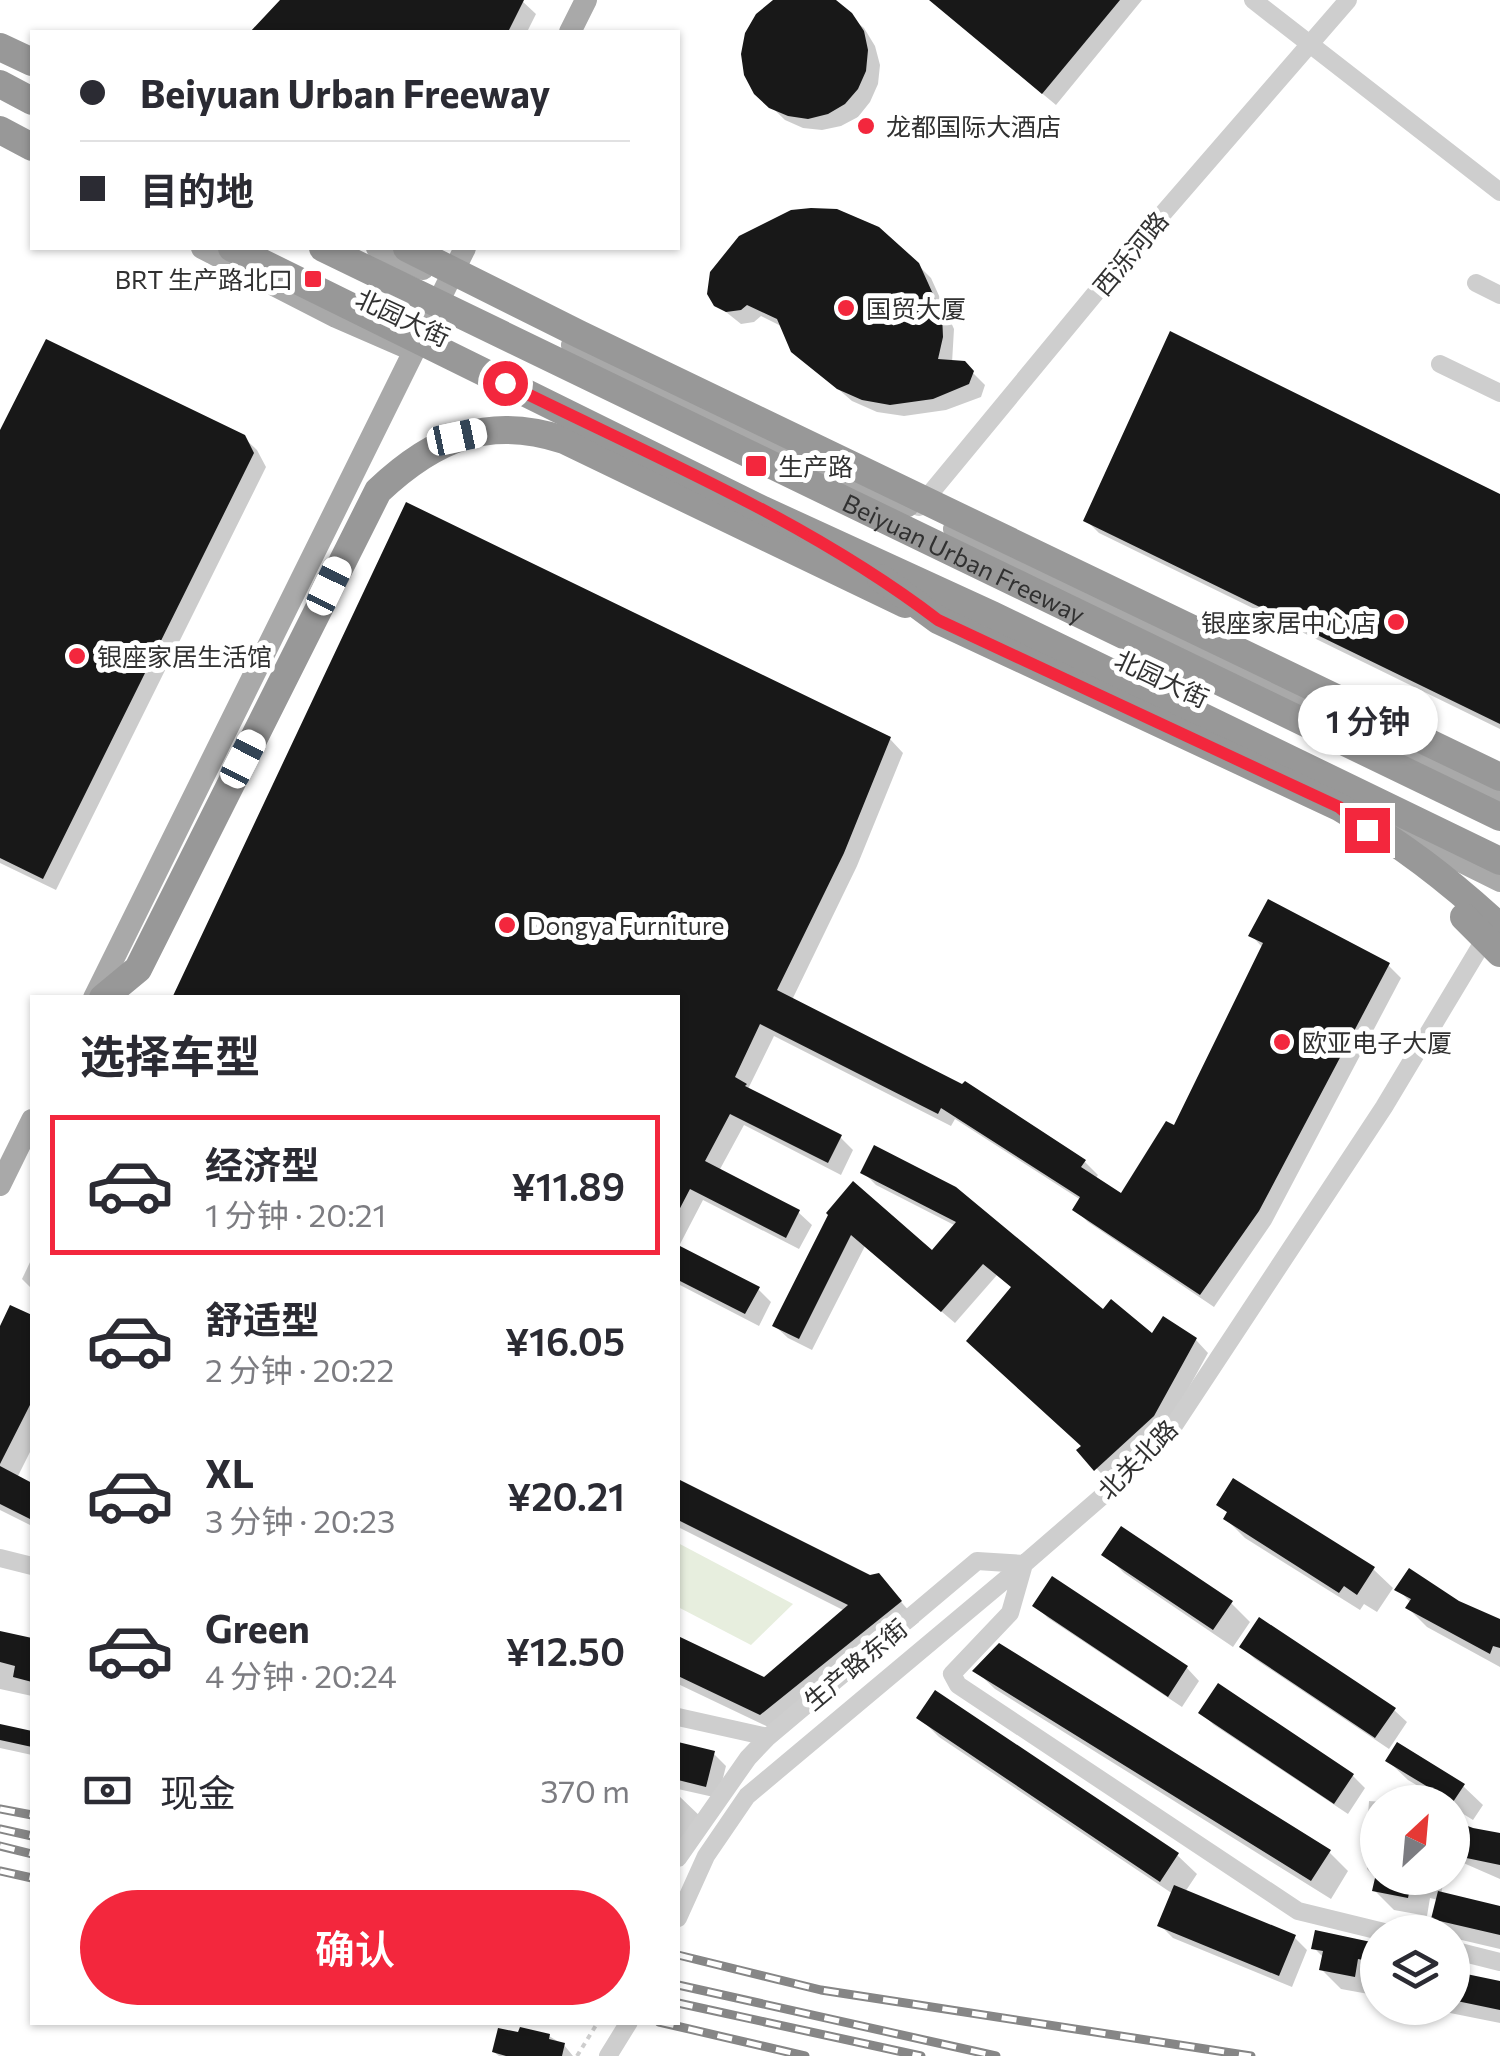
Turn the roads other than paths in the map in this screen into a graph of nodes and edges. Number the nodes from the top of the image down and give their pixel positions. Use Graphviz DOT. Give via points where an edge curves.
graph roads {
  1 [pos="586,0"];
  2 [pos="1254,0"];
  3 [pos="1348,0"];
  4 [pos="571,30"];
  5 [pos="1309,46"];
  6 [pos="0,47"];
  7 [pos="30,61"];
  8 [pos="0,62"];
  9 [pos="30,77"];
  10 [pos="0,84"];
  11 [pos="30,99"];
  12 [pos="0,130"];
  13 [pos="0,144"];
  14 [pos="30,146"];
  15 [pos="30,159"];
  16 [pos="1500,192"];
  17 [pos="206,250"];
  18 [pos="236,250"];
  19 [pos="327,250"];
  20 [pos="381,250"];
  21 [pos="411,250"];
  22 [pos="464,250"];
  23 [pos="449,282"];
  24 [pos="1476,283"];
  25 [pos="1500,294"];
  26 [pos="416,352"];
  27 [pos="1440,364"];
  28 [pos="1500,393"];
  29 [pos="767,464"];
  30 [pos="763,510"];
  31 [pos="916,510"];
  32 [pos="953,513"];
  33 [pos="1097,582"];
  34 [pos="938,620"];
  35 [pos="1044,672"];
  36 [pos="1224,684"];
  37 [pos="1192,713"];
  38 [pos="1500,777"];
  39 [pos="1500,794"];
  40 [pos="1339,807"];
  41 [pos="1500,817"];
  42 [pos="1500,861"];
  43 [pos="1500,881"];
  44 [pos="1500,914"];
  45 [pos="1500,927"];
  46 [pos="1500,954"];
  47 [pos="95,995"];
  48 [pos="107,995"];
  49 [pos="30,1124"];
  50 [pos="0,1186"];
  51 [pos="0,1558"];
  52 [pos="1024,1564"];
  53 [pos="30,1566"];
  54 [pos="680,1717"];
  55 [pos="768,1737"];
  56 [pos="680,1855"];
  57 [pos="680,1914"];
  58 [pos="1360,1926"];
  59 [pos="1470,1954"];
  60 [pos="1500,1962"];
  61 [pos="627,2025"];
  62 [pos="608,2056"];
  1 -- 4 [label="main road"];
  2 -- 5 [label="street"];
  3 -- 5 [label="street, 西泺河路"];
  5 -- 16 [label="street"];
  5 -- 31 [label="street, 西泺河路"];
  6 -- 7 [label="highway"];
  8 -- 9 [label="main road"];
  10 -- 11 [label="highway"];
  12 -- 14 [label="highway"];
  13 -- 15 [label="main road"];
  17 -- 26 [label="main road, 北园大街"];
  18 -- 30 [label="highway, Beiyuan Urban Freeway, bridge"];
  19 -- 29 [label="highway, Beiyuan Urban Freeway, bridge"];
  20 -- 23 [label="main road, 北园大街"];
  21 -- 32 [label="highway, bridge"];
  22 -- 23 [label="main road"];
  23 -- 26 [label="main road"];
  23 -- 31 [label="main road, 北园大街"];
  24 -- 25 [label="street"];
  26 -- 43 [label="main road, 北园大街" via="1208,730"];
  26 -- 47 [label="main road"];
  27 -- 28 [label="street"];
  29 -- 32 [label="highway, bridge"];
  29 -- 36 [label="highway, Beiyuan Urban Freeway, bridge"];
  30 -- 34 [label="highway, bridge" via="889,582"];
  30 -- 37 [label="highway, Beiyuan Urban Freeway, bridge"];
  31 -- 39 [label="main road, 北园大街"];
  32 -- 33 [label="highway, bridge"];
  33 -- 36 [label="highway, bridge"];
  33 -- 38 [label="highway, bridge"];
  34 -- 35 [label="highway, bridge"];
  34 -- 48 [label="highway, bridge" via="564,440 517,430 457,437 410,463 378,492 138,969"];
  35 -- 37 [label="highway, bridge"];
  35 -- 40 [label="highway, bridge"];
  36 -- 41 [label="highway, Beiyuan Urban Freeway, bridge"];
  37 -- 42 [label="highway, Beiyuan Urban Freeway, bridge"];
  40 -- 45 [label="highway, bridge" via="1438,871"];
  40 -- 46 [label="highway, bridge"];
  44 -- 52 [label="street, 北关北路" via="1384,1107 1173,1427"];
  49 -- 50 [label="main road"];
  51 -- 53 [label="street"];
  52 -- 55 [label="street, 生产路东街" via="977,1561"];
  52 -- 57 [label="street, 北关北路" via="747,1796 706,1856"];
  52 -- 58 [label="street" via="1010,1613 952,1674 958,1685 1298,1911"];
  54 -- 55 [label="street"];
  55 -- 56 [label="street, 生产路东街"];
  59 -- 60 [label="street"];
  61 -- 62 [label="street"];
}
